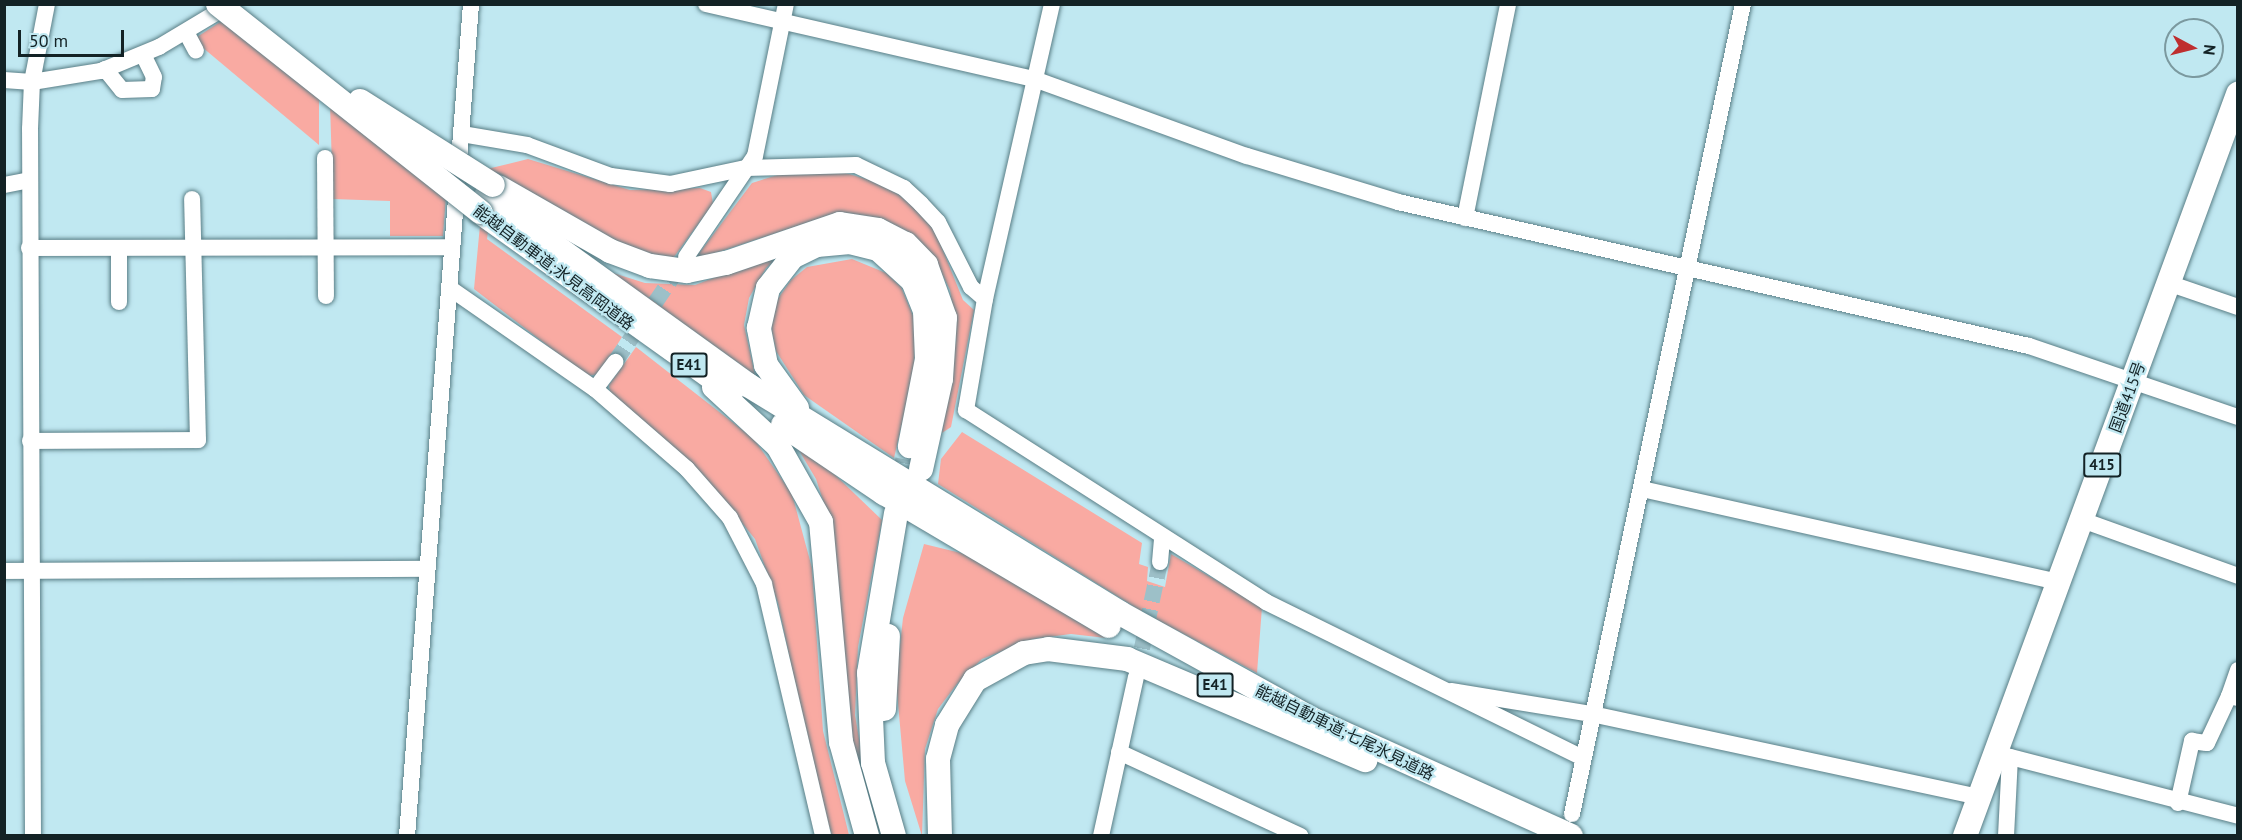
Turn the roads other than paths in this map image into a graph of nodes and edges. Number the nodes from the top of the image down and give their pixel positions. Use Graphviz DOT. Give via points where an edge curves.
graph roads {
  1 [pos="47,4"];
  2 [pos="231,4"];
  3 [pos="238,4"];
  4 [pos="471,4"];
  5 [pos="706,4"];
  6 [pos="786,4"];
  7 [pos="1052,4"];
  8 [pos="1508,4"];
  9 [pos="1743,4"];
  10 [pos="209,10"];
  11 [pos="783,22"];
  12 [pos="186,32"];
  13 [pos="196,51"];
  14 [pos="143,54"];
  15 [pos="105,69"];
  16 [pos="1034,79"];
  17 [pos="4,80"];
  18 [pos="32,82"];
  19 [pos="2238,94"];
  20 [pos="462,134"];
  21 [pos="326,158"];
  22 [pos="746,168"];
  23 [pos="30,180"];
  24 [pos="4,185"];
  25 [pos="486,198"];
  26 [pos="192,199"];
  27 [pos="1465,218"];
  28 [pos="325,246"];
  29 [pos="452,247"];
  30 [pos="29,248"];
  31 [pos="119,248"];
  32 [pos="194,248"];
  33 [pos="686,257"];
  34 [pos="1688,265"];
  35 [pos="2168,284"];
  36 [pos="452,289"];
  37 [pos="326,296"];
  38 [pos="985,300"];
  39 [pos="120,302"];
  40 [pos="2238,307"];
  41 [pos="677,358"];
  42 [pos="615,362"];
  43 [pos="2133,381"];
  44 [pos="596,389"];
  45 [pos="2238,417"];
  46 [pos="822,431"];
  47 [pos="30,441"];
  48 [pos="1642,489"];
  49 [pos="908,492"];
  50 [pos="2082,520"];
  51 [pos="1162,538"];
  52 [pos="1160,562"];
  53 [pos="427,569"];
  54 [pos="4,571"];
  55 [pos="28,571"];
  56 [pos="2238,576"];
  57 [pos="2058,582"];
  58 [pos="2238,670"];
  59 [pos="1136,677"];
  60 [pos="1447,691"];
  61 [pos="2233,697"];
  62 [pos="1592,714"];
  63 [pos="1119,752"];
  64 [pos="2003,755"];
  65 [pos="1583,758"];
  66 [pos="1367,761"];
  67 [pos="1978,797"];
  68 [pos="2178,803"];
  69 [pos="2238,816"];
  70 [pos="1571,825"];
  71 [pos="33,836"];
  72 [pos="407,836"];
  73 [pos="823,836"];
  74 [pos="867,836"];
  75 [pos="894,836"];
  76 [pos="909,836"];
  77 [pos="940,836"];
  78 [pos="1101,836"];
  79 [pos="1300,836"];
  80 [pos="1539,836"];
  81 [pos="1965,836"];
  82 [pos="2006,836"];
  1 -- 18 [label="street"];
  2 -- 10 [label="street"];
  3 -- 25 [label="highway, 能越自動車道;氷見高岡道路 / E41, bridge"];
  4 -- 20 [label="street"];
  5 -- 11 [label="street"];
  6 -- 11 [label="street"];
  7 -- 16 [label="street"];
  8 -- 27 [label="street"];
  9 -- 34 [label="street"];
  10 -- 12 [label="street"];
  10 -- 25 [label="highway, 能越自動車道;氷見高岡道路 / E41, bridge"];
  11 -- 16 [label="street"];
  11 -- 22 [label="street" via="755,156"];
  12 -- 13 [label="street"];
  12 -- 14 [label="street"];
  14 -- 15 [label="street"];
  14 -- 15 [label="street" via="154,77 152,89 122,90"];
  15 -- 18 [label="street"];
  16 -- 27 [label="street" via="1247,156"];
  16 -- 38 [label="street"];
  17 -- 18 [label="street"];
  18 -- 23 [label="street"];
  19 -- 35 [label="highway, 国道415号 / 415"];
  20 -- 22 [label="street" via="527,145 637,180 670,184"];
  20 -- 29 [label="street"];
  21 -- 28 [label="street"];
  22 -- 33 [label="street"];
  22 -- 38 [label="street" via="828,162 879,174 903,188 938,222 971,287"];
  23 -- 24 [label="street"];
  23 -- 30 [label="street"];
  25 -- 41 [label="highway, 能越自動車道;氷見高岡道路 / E41"];
  25 -- 46 [label="highway, 能越自動車道;氷見高岡道路 / E41" via="748,385"];
  25 -- 49 [label="highway" via="650,266 687,271 726,263 840,224 878,230 906,244 926,265 945,318 941,379"];
  26 -- 32 [label="street"];
  27 -- 34 [label="street"];
  28 -- 29 [label="street"];
  28 -- 32 [label="street"];
  28 -- 37 [label="street"];
  29 -- 36 [label="street"];
  30 -- 31 [label="street"];
  30 -- 47 [label="street"];
  31 -- 32 [label="street"];
  31 -- 39 [label="street"];
  32 -- 47 [label="street" via="198,440"];
  34 -- 43 [label="street" via="2030,346"];
  34 -- 48 [label="street"];
  35 -- 40 [label="street"];
  35 -- 43 [label="highway, 国道415号 / 415"];
  36 -- 44 [label="street"];
  36 -- 53 [label="street"];
  38 -- 51 [label="street" via="966,410"];
  41 -- 49 [label="highway, 能越自動車道;氷見高岡道路 / E41"];
  41 -- 74 [label="highway" via="746,412 778,446 821,522 841,742"];
  42 -- 44 [label="street"];
  43 -- 45 [label="street"];
  43 -- 50 [label="highway, 国道415号 / 415"];
  44 -- 73 [label="street" via="687,469 733,524 764,584"];
  46 -- 49 [label="highway, 能越自動車道;氷見高岡道路 / E41"];
  46 -- 49 [label="highway" via="779,388 766,365 759,328 768,288 792,257 817,245 850,242 878,249 899,264 925,311 927,359"];
  47 -- 55 [label="street"];
  48 -- 57 [label="street"];
  48 -- 62 [label="street"];
  49 -- 66 [label="highway, 能越自動車道;七尾氷見道路 / E41" via="1145,647"];
  49 -- 70 [label="highway, 能越自動車道;七尾氷見道路 / E41" via="1218,669 1373,748"];
  49 -- 75 [label="highway" via="868,673 873,763"];
  49 -- 76 [label="highway" via="888,639 884,706 889,763"];
  50 -- 56 [label="street"];
  50 -- 57 [label="highway, 国道415号 / 415"];
  51 -- 52 [label="street"];
  51 -- 60 [label="street" via="1266,602"];
  53 -- 55 [label="street"];
  53 -- 72 [label="street"];
  54 -- 55 [label="street"];
  55 -- 71 [label="street"];
  57 -- 64 [label="highway, 国道415号 / 415"];
  58 -- 61 [label="street"];
  59 -- 63 [label="street"];
  60 -- 62 [label="street" via="1466,689"];
  60 -- 65 [label="street"];
  61 -- 68 [label="street" via="2207,743 2192,741"];
  62 -- 65 [label="street"];
  62 -- 67 [label="street"];
  63 -- 78 [label="street"];
  63 -- 79 [label="street"];
  64 -- 67 [label="highway, 国道415号 / 415"];
  64 -- 68 [label="street"];
  64 -- 82 [label="street"];
  65 -- 70 [label="street"];
  66 -- 77 [label="highway" via="1126,660 1048,649 1016,657 975,680 947,724 938,759"];
  66 -- 80 [label="highway, 能越自動車道;七尾氷見道路 / E41"];
  67 -- 81 [label="highway, 国道415号 / 415"];
  68 -- 69 [label="street"];
}
